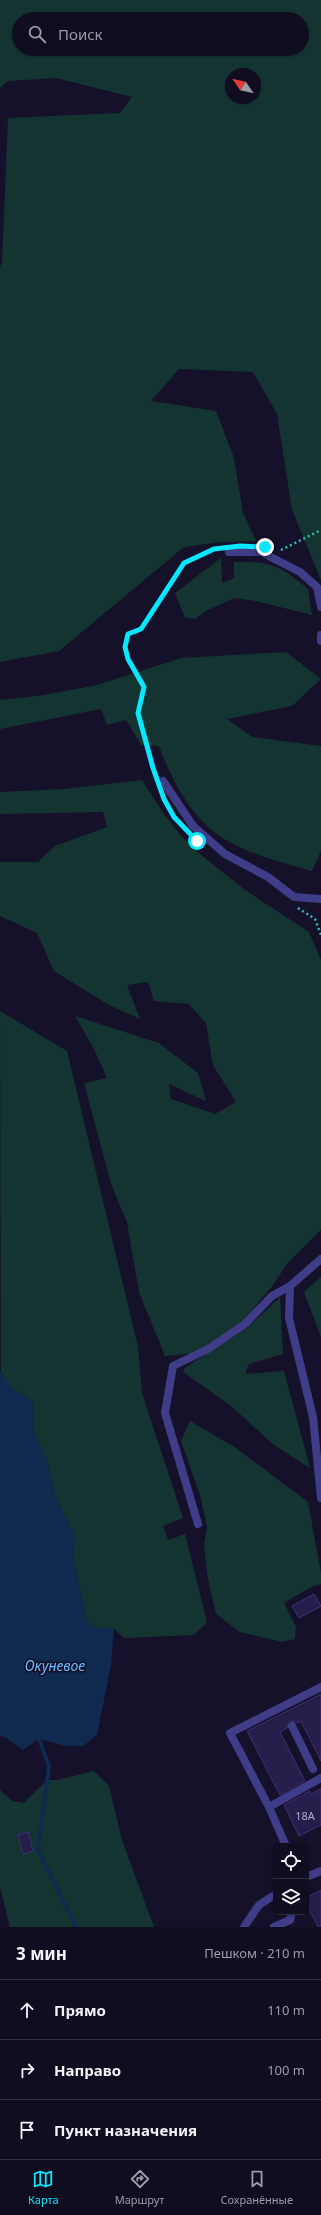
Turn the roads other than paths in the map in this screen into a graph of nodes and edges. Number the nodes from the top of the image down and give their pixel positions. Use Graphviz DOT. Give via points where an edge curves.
graph roads {
  1 [pos="228,550"];
  2 [pos="321,607"];
  3 [pos="321,635"];
  4 [pos="321,640"];
  5 [pos="160,781"];
  6 [pos="321,899"];
  7 [pos="321,1259"];
  8 [pos="290,1286"];
  9 [pos="321,1498"];
  10 [pos="198,1524"];
  11 [pos="321,1687"];
  12 [pos="292,1726"];
  13 [pos="313,1769"];
  14 [pos="321,1778"];
  15 [pos="269,1807"];
  16 [pos="285,1843"];
  17 [pos="321,1871"];
  18 [pos="309,1876"];
  19 [pos="273,1896"];
  20 [pos="291,1915"];
  21 [pos="244,1927"];
  22 [pos="274,1927"];
  1 -- 2 [label="lane" via="261,552 300,572 317,587"];
  3 -- 4 [label="lane"];
  5 -- 6 [label="lane" via="193,826 225,854 268,877 294,897"];
  7 -- 8 [label="lane"];
  8 -- 9 [label="lane" via="289,1318 313,1417"];
  8 -- 10 [label="lane" via="272,1296 245,1324 208,1349 173,1366 165,1413"];
  11 -- 15 [label="lane" via="282,1710 230,1733"];
  12 -- 13 [label="lane"];
  14 -- 15 [label="lane"];
  15 -- 16 [label="lane"];
  17 -- 18 [label="lane"];
  19 -- 21 [label="lane" via="260,1905"];
  20 -- 22 [label="lane" via="290,1920"];
}
